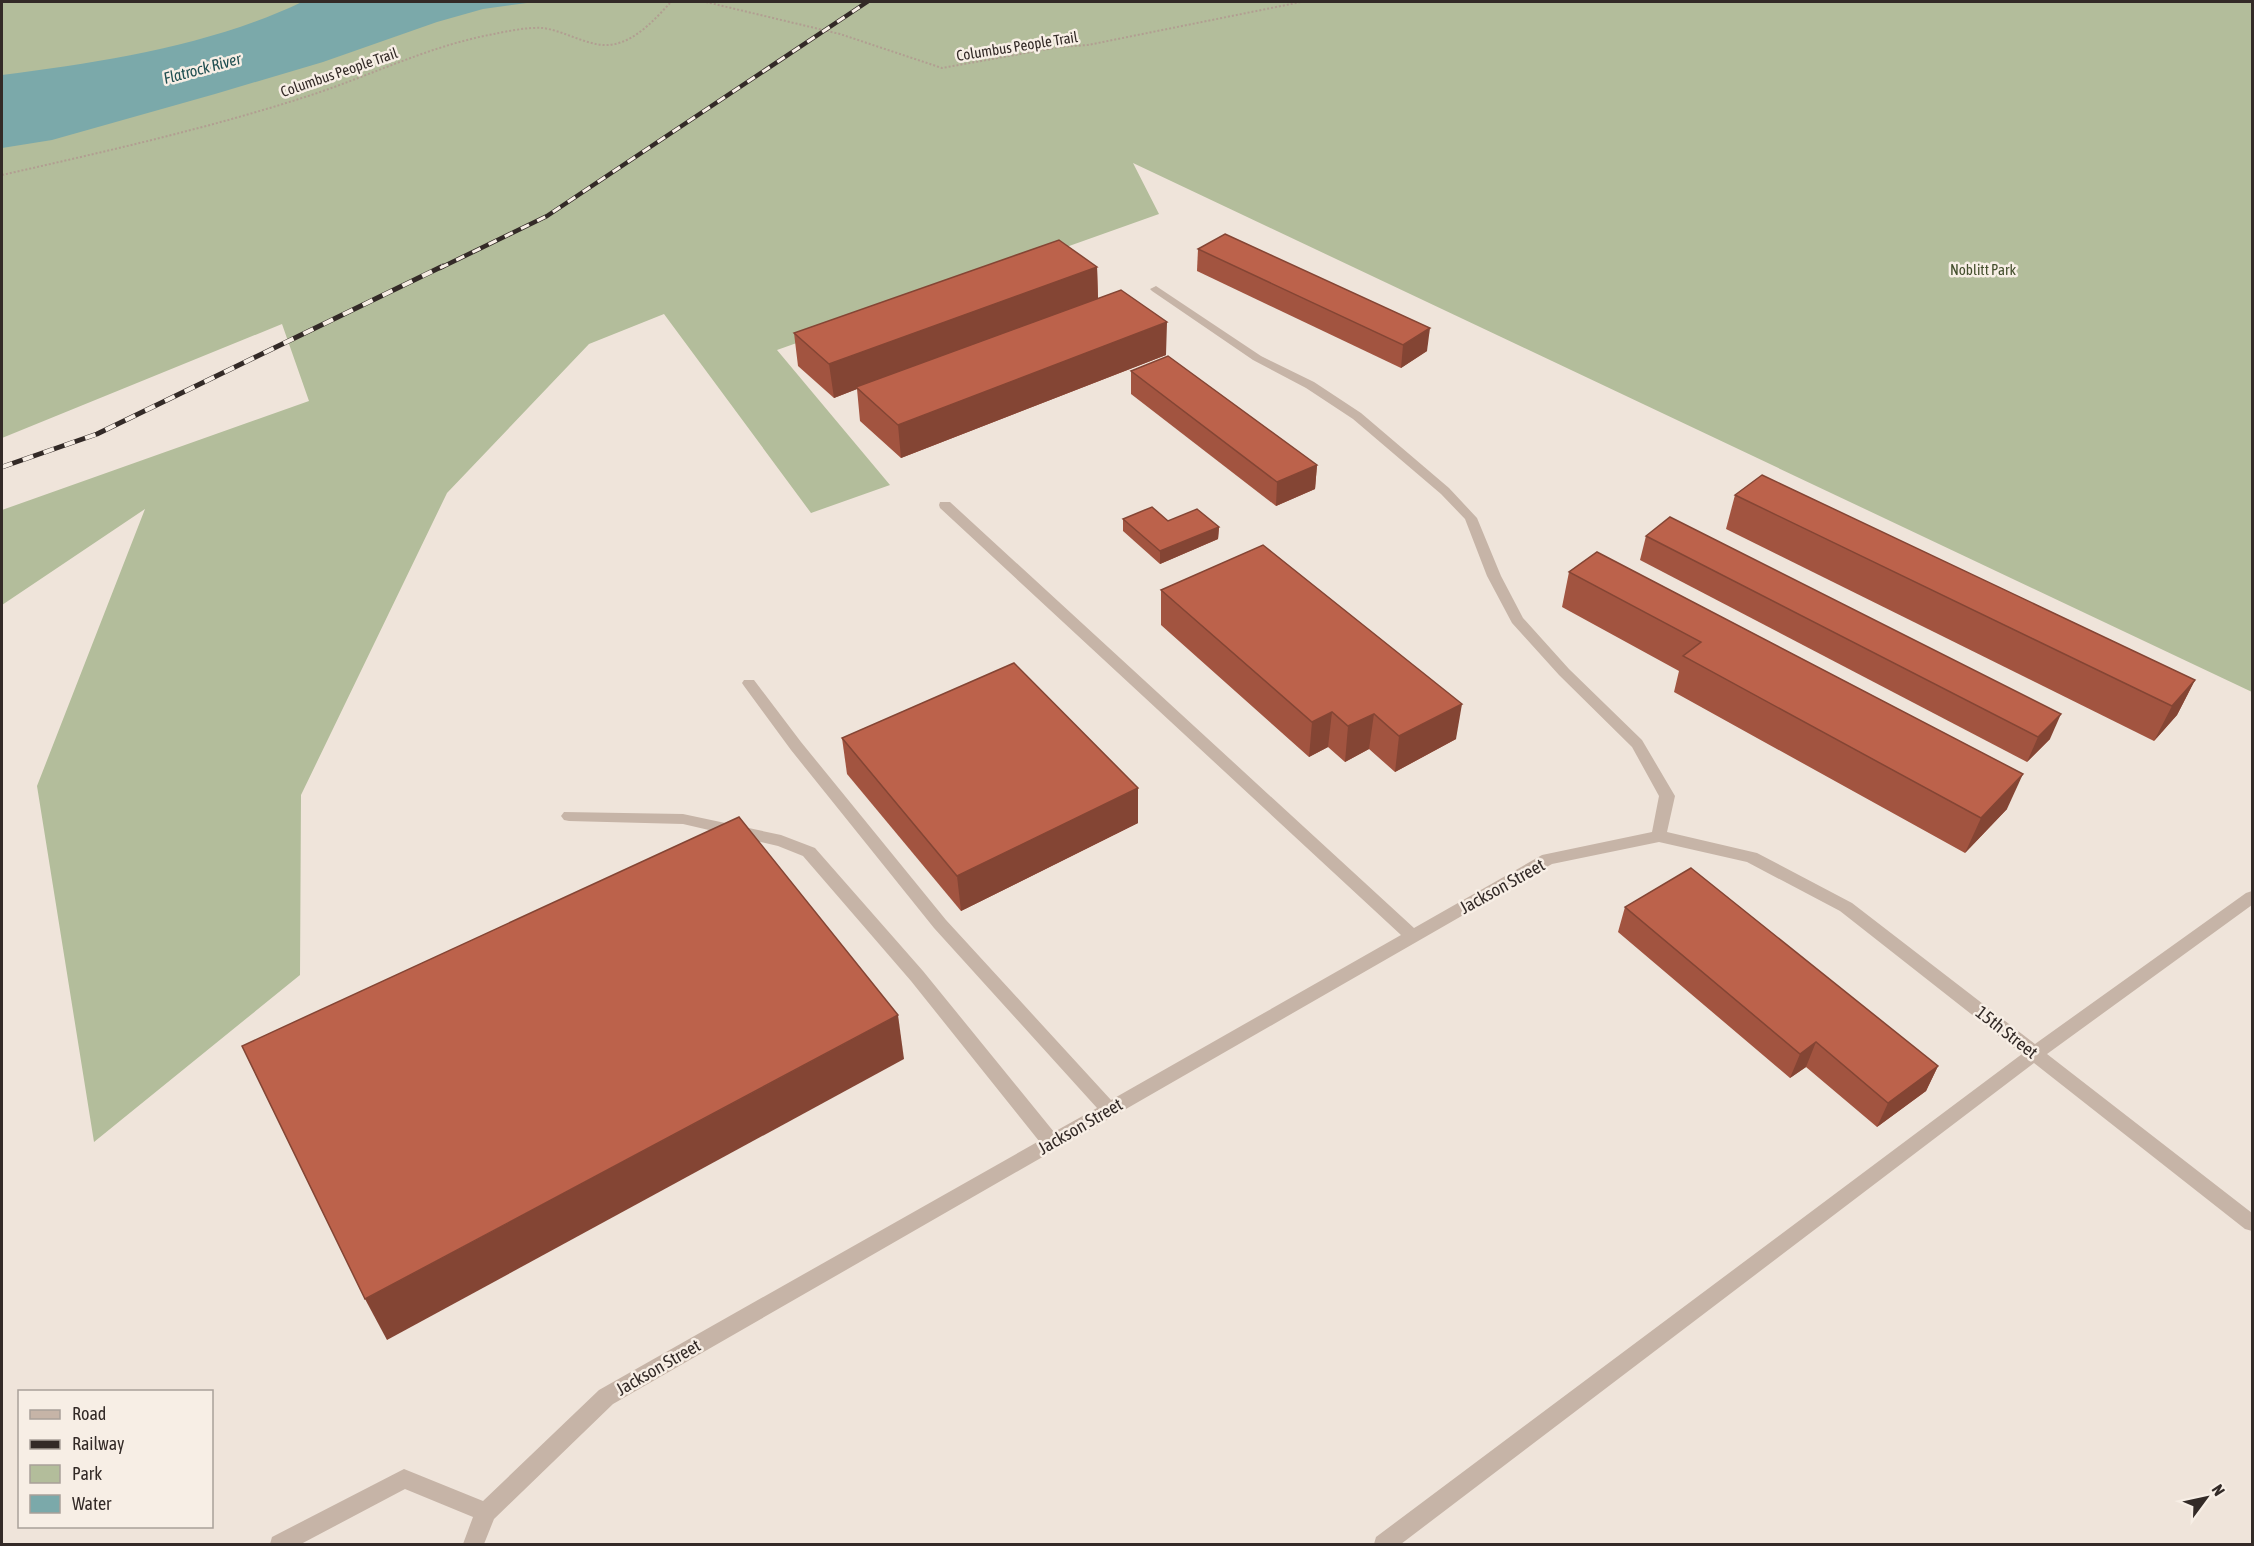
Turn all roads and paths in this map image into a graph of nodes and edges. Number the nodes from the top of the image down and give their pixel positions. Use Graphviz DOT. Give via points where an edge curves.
graph roads {
  1 [pos="671,2"];
  2 [pos="706,2"];
  3 [pos="1301,2"];
  4 [pos="2,176"];
  5 [pos="1156,289"];
  6 [pos="945,506"];
  7 [pos="749,683"];
  8 [pos="569,816"];
  9 [pos="1659,836"];
  10 [pos="1751,857"];
  11 [pos="2253,897"];
  12 [pos="1412,936"];
  13 [pos="2034,1053"];
  14 [pos="1109,1109"];
  15 [pos="1051,1142"];
  16 [pos="2253,1223"];
  17 [pos="486,1512"];
  18 [pos="280,1545"];
  19 [pos="474,1545"];
  20 [pos="1384,1545"];
  1 -- 4 [label="path, Columbus People Trail" via="647,27 630,38 605,45 542,28 493,34 432,50 303,98"];
  2 -- 3 [label="path, Columbus People Trail" via="840,34 942,68 1088,45"];
  5 -- 9 [label="street" via="1257,358 1310,385 1357,416 1471,518 1517,620 1637,744 1667,796"];
  6 -- 12 [label="street"];
  7 -- 14 [label="street" via="940,924"];
  8 -- 15 [label="street" via="683,819 781,841 809,852 917,976"];
  9 -- 10 [label="street, Jackson Street"];
  9 -- 12 [label="street, Jackson Street" via="1548,859"];
  10 -- 13 [label="street, 15th Street" via="1846,907"];
  11 -- 13 [label="street"];
  12 -- 14 [label="street, Jackson Street"];
  13 -- 16 [label="street, 15th Street"];
  13 -- 20 [label="street"];
  14 -- 15 [label="street, Jackson Street"];
  15 -- 17 [label="street, Jackson Street" via="606,1397"];
  17 -- 18 [label="street" via="404,1479"];
  17 -- 19 [label="street, Jackson Street"];
}
